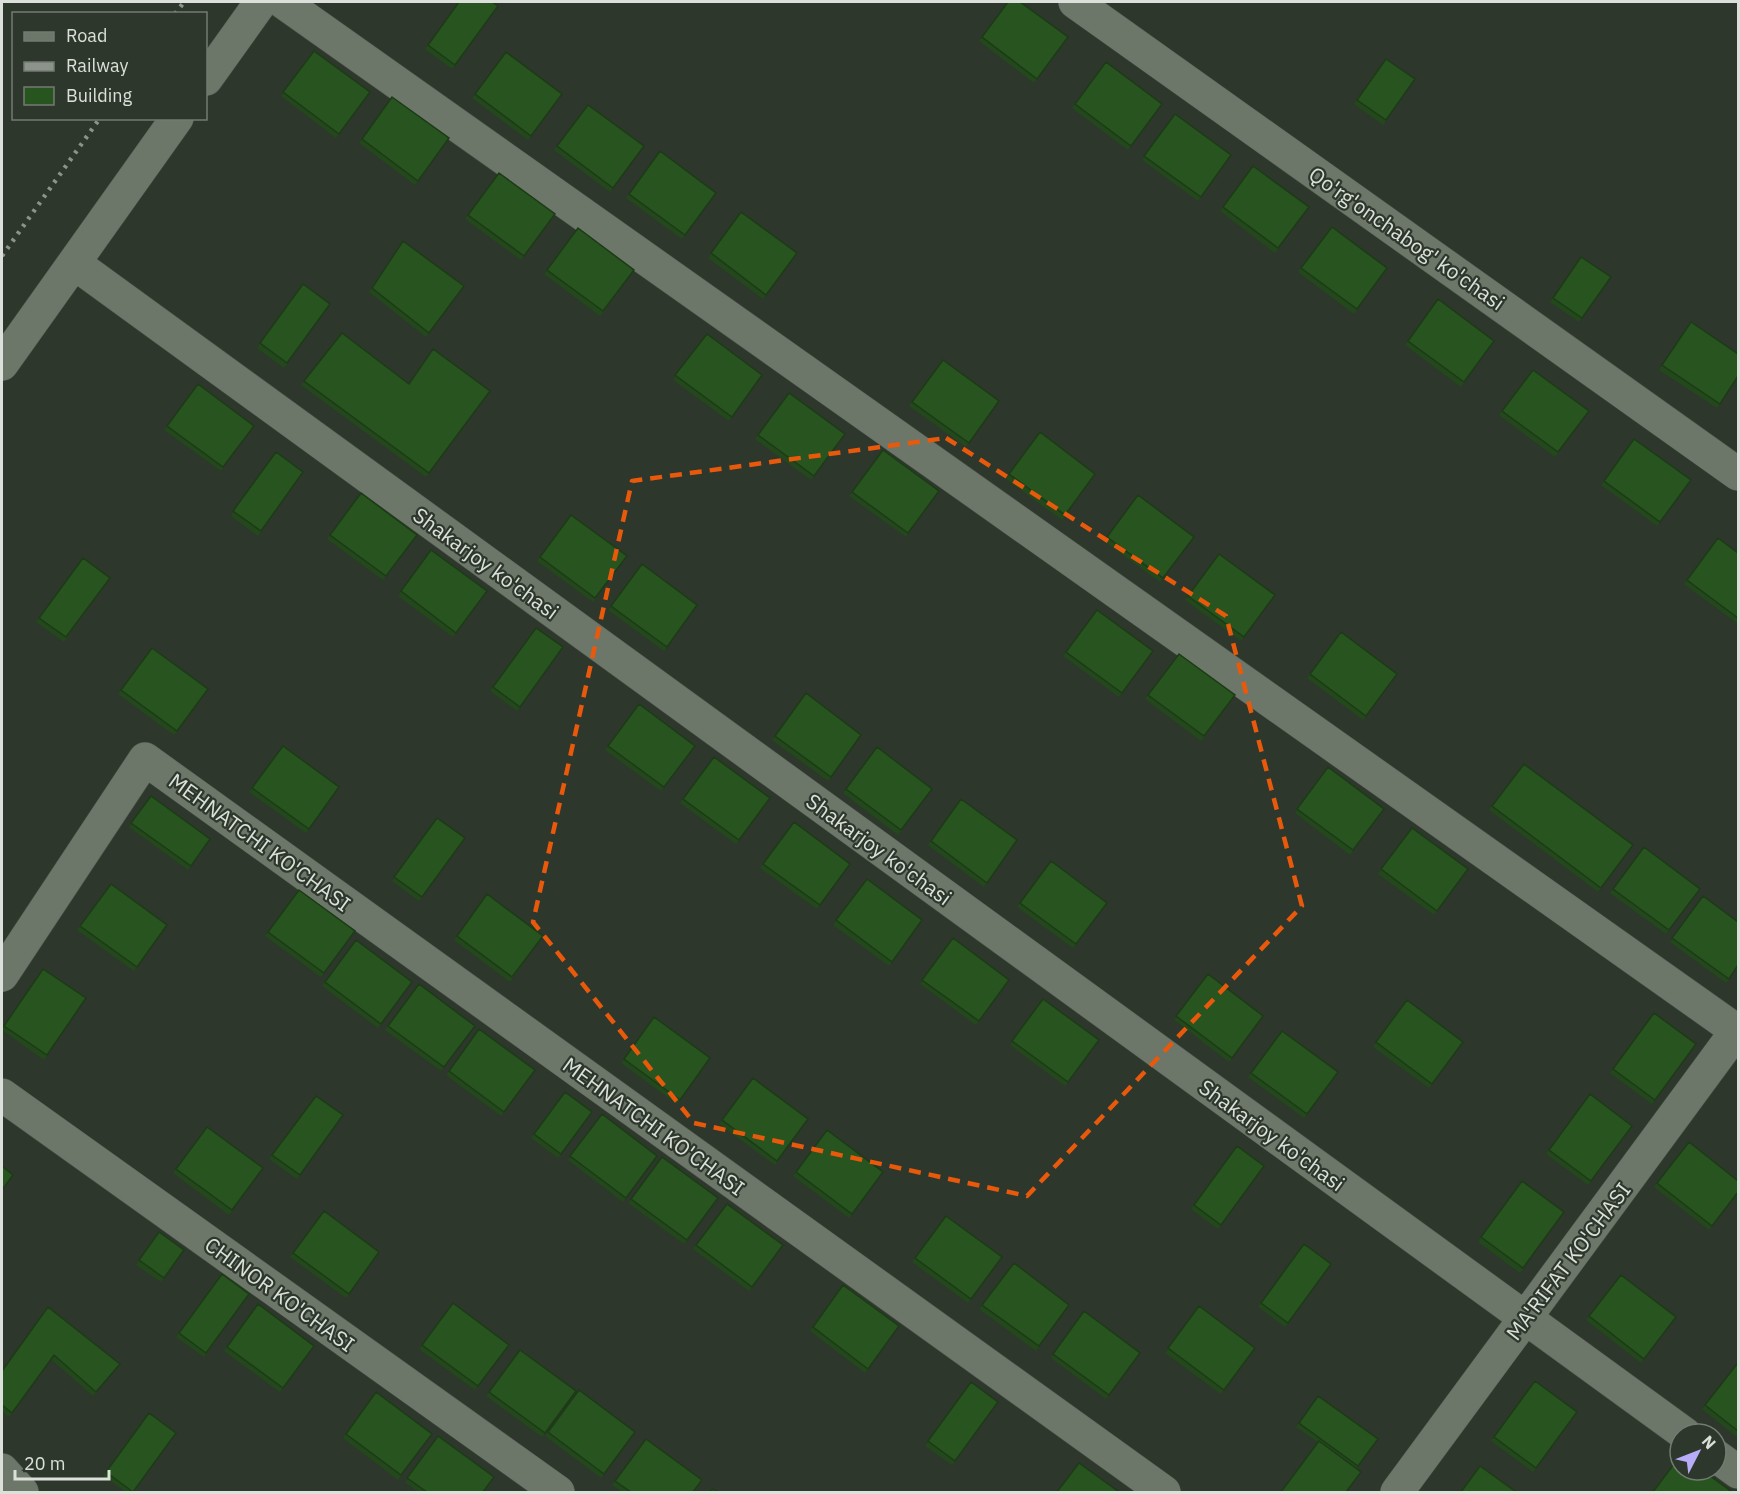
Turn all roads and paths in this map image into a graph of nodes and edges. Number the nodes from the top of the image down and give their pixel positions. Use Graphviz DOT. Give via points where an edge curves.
graph roads {
  1 [pos="261,2"];
  2 [pos="283,2"];
  3 [pos="1075,2"];
  4 [pos="207,78"];
  5 [pos="176,120"];
  6 [pos="74,263"];
  7 [pos="2,364"];
  8 [pos="1738,474"];
  9 [pos="2,975"];
  10 [pos="1738,1030"];
  11 [pos="2,1095"];
  12 [pos="1524,1319"];
  13 [pos="1668,1422"];
  14 [pos="2,1470"];
  15 [pos="22,1492"];
  16 [pos="558,1492"];
  17 [pos="1164,1492"];
  18 [pos="1397,1492"];
  1 -- 4 [label="street"];
  2 -- 10 [label="street"];
  3 -- 8 [label="street, Qo'rg'onchabog' ko'chasi"];
  5 -- 6 [label="street"];
  6 -- 7 [label="street"];
  6 -- 12 [label="street, Shakarjoy ko'chasi"];
  9 -- 17 [label="street, MEHNATCHI KO'CHASI" via="145,759"];
  10 -- 12 [label="street, MA'RIFAT KO'CHASI"];
  11 -- 16 [label="street, CHINOR KO'CHASI"];
  12 -- 13 [label="street, Shakarjoy ko'chasi"];
  12 -- 18 [label="street, MA'RIFAT KO'CHASI"];
  14 -- 15 [label="street"];
}
